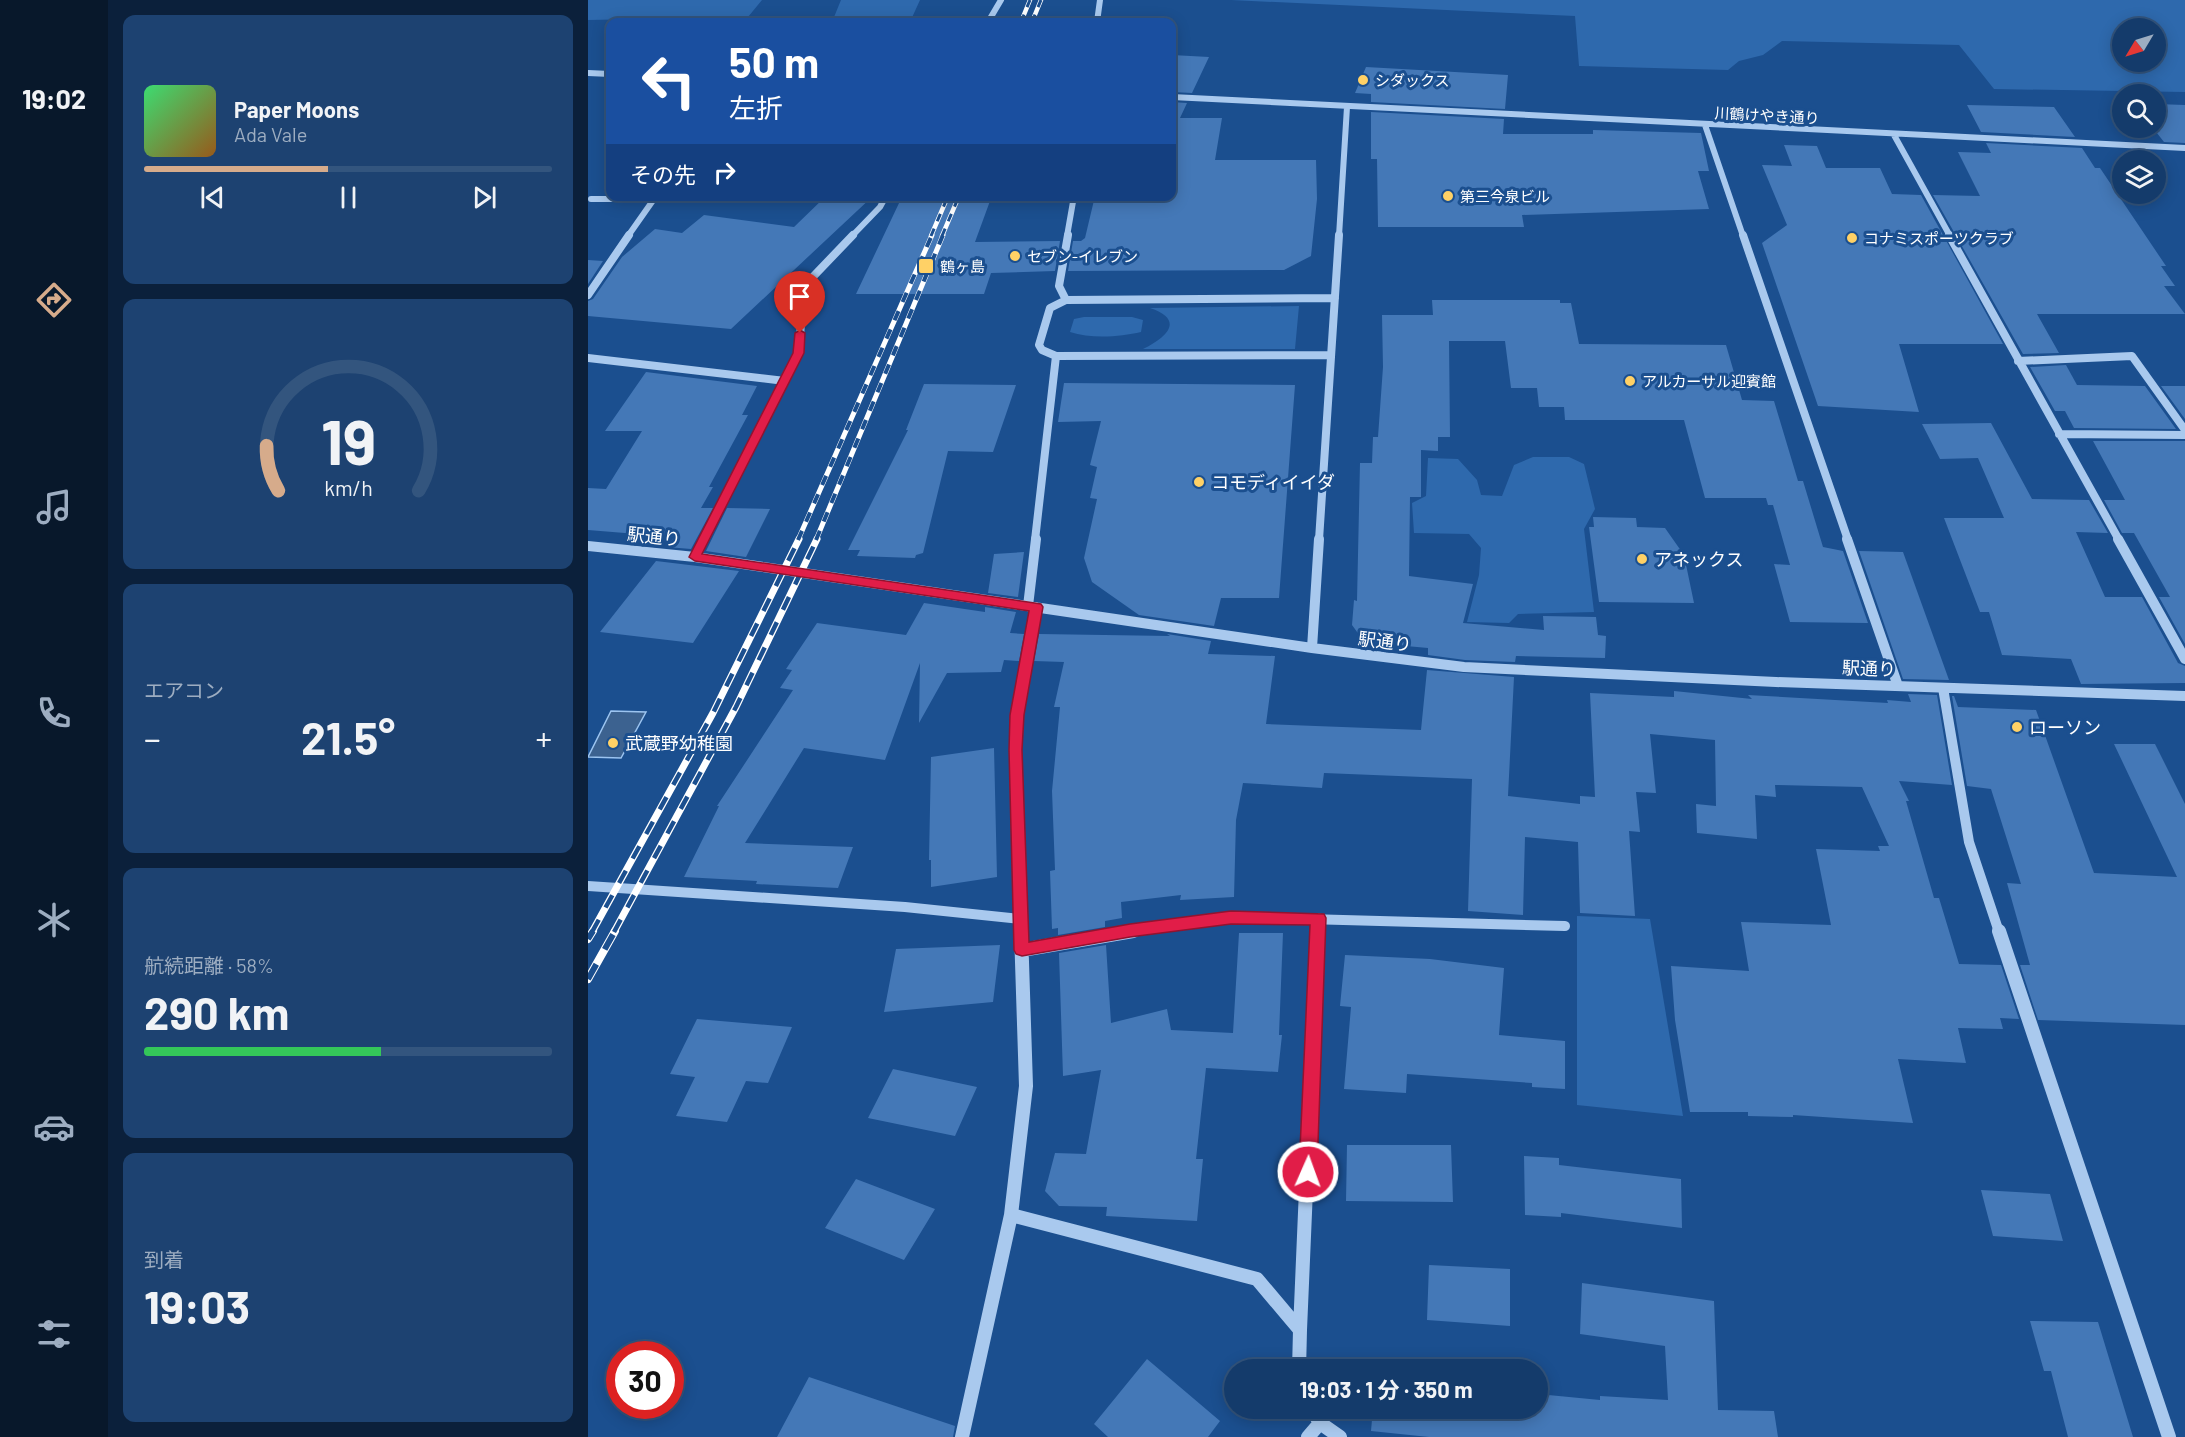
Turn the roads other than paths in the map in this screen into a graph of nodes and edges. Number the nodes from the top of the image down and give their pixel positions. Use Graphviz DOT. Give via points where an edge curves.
graph roads {
  1 [pos="1001,0"];
  2 [pos="1100,0"];
  3 [pos="990,18"];
  4 [pos="1098,18"];
  5 [pos="588,72"];
  6 [pos="606,74"];
  7 [pos="1176,98"];
  8 [pos="1347,106"];
  9 [pos="1705,125"];
  10 [pos="1894,135"];
  11 [pos="2185,148"];
  12 [pos="591,199"];
  13 [pos="606,199"];
  14 [pos="653,201"];
  15 [pos="883,201"];
  16 [pos="1073,201"];
  17 [pos="588,295"];
  18 [pos="1335,298"];
  19 [pos="1066,300"];
  20 [pos="1331,355"];
  21 [pos="1056,356"];
  22 [pos="588,358"];
  23 [pos="2018,361"];
  24 [pos="784,381"];
  25 [pos="2185,430"];
  26 [pos="2059,434"];
  27 [pos="2185,435"];
  28 [pos="588,546"];
  29 [pos="695,557"];
  30 [pos="1032,607"];
  31 [pos="1312,648"];
  32 [pos="2185,659"];
  33 [pos="1898,686"];
  34 [pos="1943,688"];
  35 [pos="2185,696"];
  36 [pos="588,886"];
  37 [pos="1318,918"];
  38 [pos="1020,919"];
  39 [pos="1565,926"];
  40 [pos="1022,950"];
  41 [pos="1011,1215"];
  42 [pos="1300,1330"];
  43 [pos="1299,1359"];
  44 [pos="1318,1419"];
  45 [pos="1320,1423"];
  46 [pos="962,1437"];
  47 [pos="1308,1437"];
  48 [pos="1340,1437"];
  49 [pos="2169,1437"];
  1 -- 3 [label="street"];
  2 -- 4 [label="street"];
  5 -- 6 [label="street"];
  7 -- 8 [label="street, 川鶴けやき通り"];
  8 -- 9 [label="street, 川鶴けやき通り"];
  8 -- 18 [label="street"];
  9 -- 10 [label="street, 川鶴けやき通り"];
  9 -- 33 [label="street"];
  10 -- 11 [label="street, 川鶴けやき通り"];
  10 -- 23 [label="street"];
  12 -- 13 [label="street"];
  14 -- 17 [label="street"];
  15 -- 24 [label="street" via="807,283 799,353"];
  16 -- 19 [label="street" via="1059,286"];
  18 -- 19 [label="street"];
  18 -- 20 [label="street"];
  19 -- 21 [label="street" via="1050,308 1039,345 1041,350"];
  20 -- 21 [label="street"];
  20 -- 31 [label="street"];
  21 -- 30 [label="street"];
  22 -- 24 [label="street"];
  23 -- 25 [label="street" via="2132,356"];
  23 -- 26 [label="street"];
  24 -- 29 [label="street"];
  26 -- 27 [label="street"];
  26 -- 32 [label="street"];
  28 -- 29 [label="street, 駅通り"];
  29 -- 30 [label="street, 駅通り"];
  30 -- 31 [label="street, 駅通り"];
  30 -- 38 [label="street" via="1016,727"];
  31 -- 33 [label="street, 駅通り" via="1464,667"];
  33 -- 34 [label="street, 駅通り"];
  34 -- 35 [label="street, 駅通り"];
  34 -- 49 [label="street" via="1969,842"];
  36 -- 38 [label="street" via="905,907"];
  37 -- 39 [label="street"];
  37 -- 40 [label="street" via="1231,917"];
  37 -- 42 [label="street"];
  38 -- 40 [label="street"];
  40 -- 41 [label="street" via="1026,1086"];
  41 -- 42 [label="street" via="1257,1279"];
  41 -- 46 [label="street"];
  42 -- 43 [label="street"];
  44 -- 45 [label="street"];
  45 -- 47 [label="street"];
  45 -- 48 [label="street"];
}
